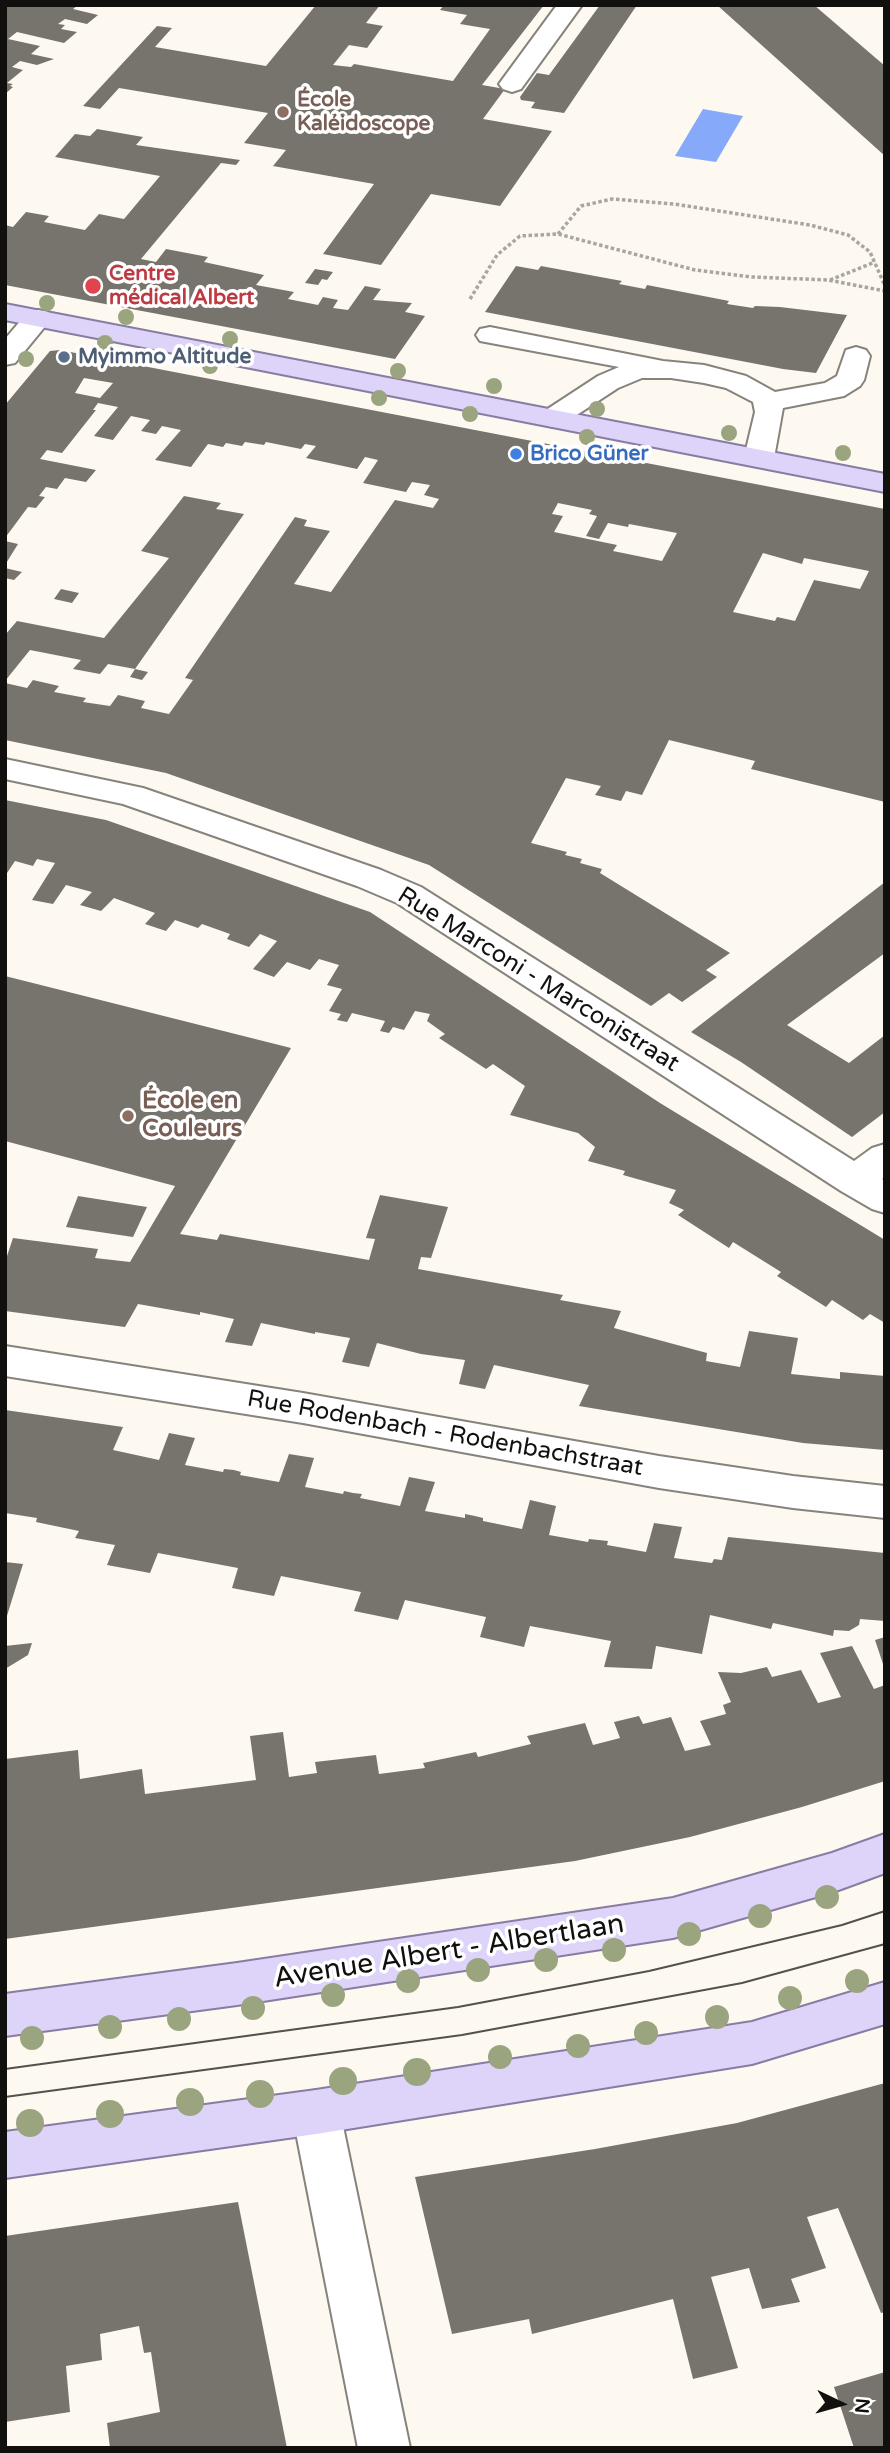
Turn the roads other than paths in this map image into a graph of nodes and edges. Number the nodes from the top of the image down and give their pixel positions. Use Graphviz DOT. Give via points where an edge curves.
graph roads {
  1 [pos="570,5"];
  2 [pos="512,84"];
  3 [pos="5,312"];
  4 [pos="38,318"];
  5 [pos="490,335"];
  6 [pos="856,356"];
  7 [pos="5,357"];
  8 [pos="671,369"];
  9 [pos="767,402"];
  10 [pos="553,418"];
  11 [pos="759,458"];
  12 [pos="885,483"];
  13 [pos="5,769"];
  14 [pos="885,1157"];
  15 [pos="869,1190"];
  16 [pos="5,1361"];
  17 [pos="885,1502"];
  18 [pos="885,1853"];
  19 [pos="885,2003"];
  20 [pos="5,2015"];
  21 [pos="316,2112"];
  22 [pos="5,2155"];
  23 [pos="384,2448"];
  1 -- 2 [label="street"];
  3 -- 4 [label="main road"];
  4 -- 7 [label="street"];
  4 -- 10 [label="main road"];
  5 -- 8 [label="street"];
  6 -- 9 [label="street" via="850,380 834,390"];
  8 -- 9 [label="street" via="736,382"];
  8 -- 10 [label="street" via="638,370 608,382"];
  9 -- 11 [label="street" via="770,412"];
  10 -- 11 [label="main road"];
  11 -- 12 [label="main road"];
  13 -- 15 [label="street, Rue Marconi - Marconistraat" via="131,795 410,895"];
  14 -- 15 [label="street"];
  16 -- 17 [label="street, Rue Rodenbach - Rodenbachstraat" via="303,1408 659,1472"];
  18 -- 20 [label="main road, Avenue Albert - Albertlaan" via="673,1917"];
  19 -- 21 [label="main road" via="751,2043"];
  21 -- 22 [label="main road"];
  21 -- 23 [label="street"];
}
